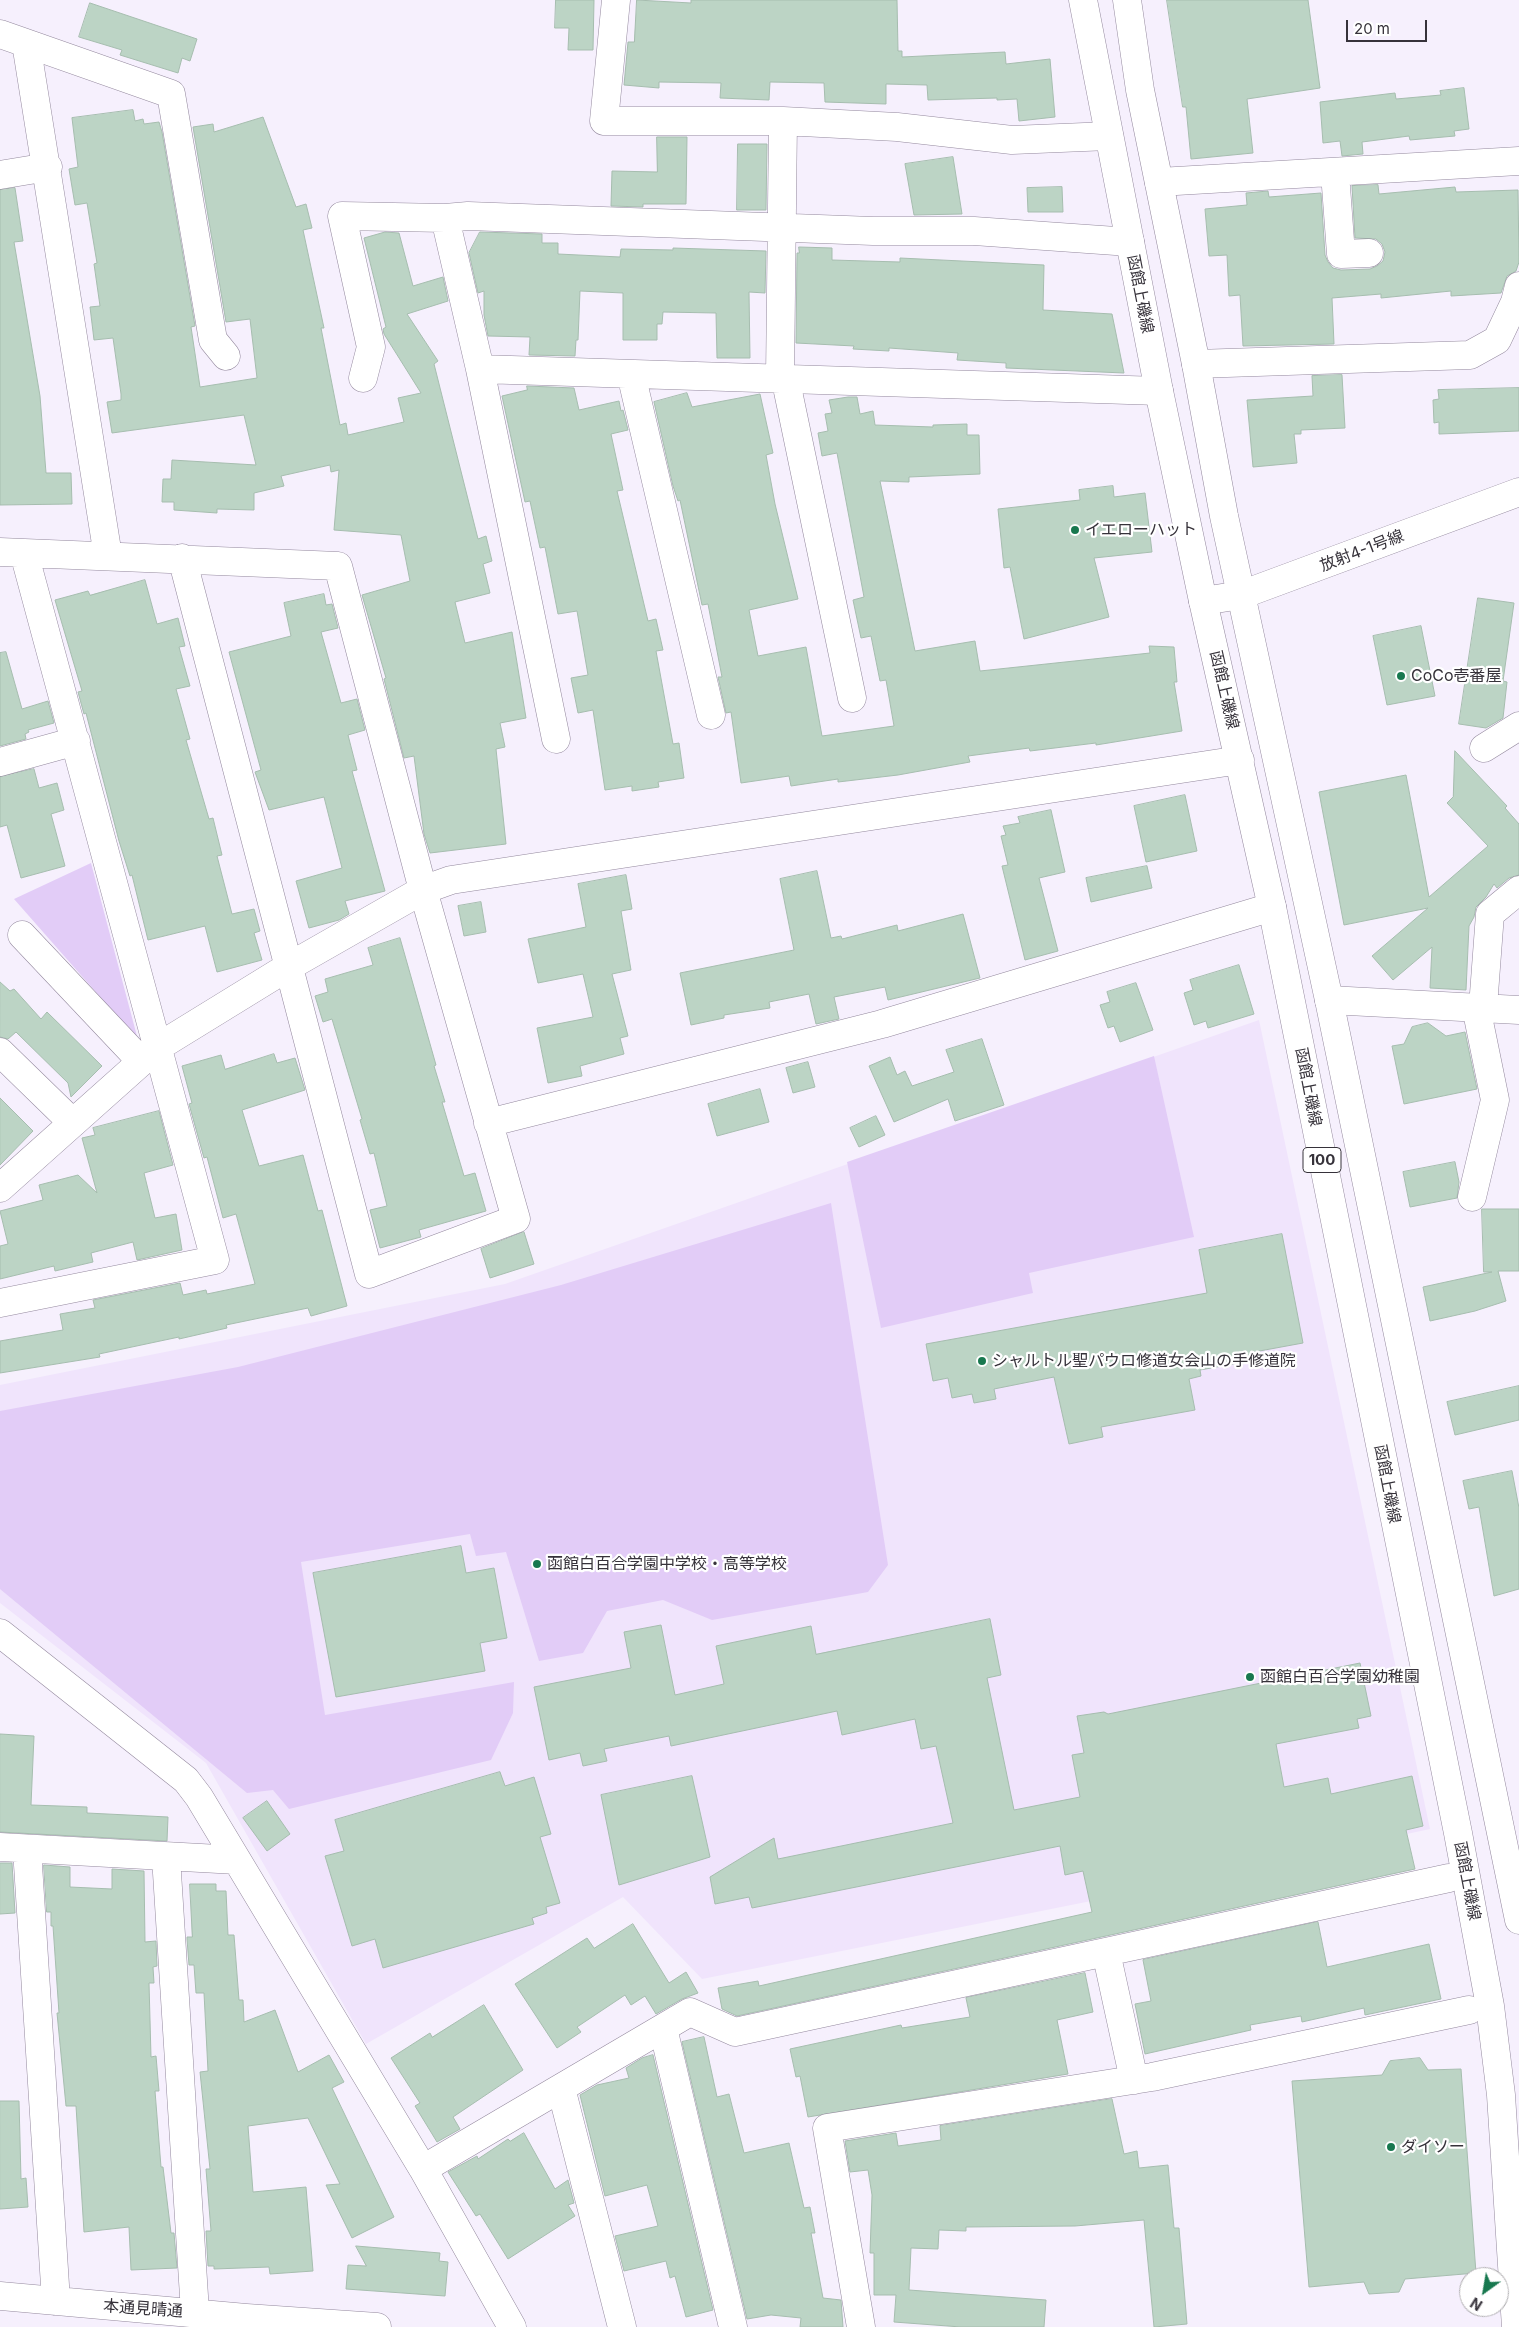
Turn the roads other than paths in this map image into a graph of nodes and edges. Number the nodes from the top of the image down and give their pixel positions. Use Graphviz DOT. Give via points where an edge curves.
graph roads {
  1 [pos="616,0"];
  2 [pos="1083,0"];
  3 [pos="1127,0"];
  4 [pos="0,34"];
  5 [pos="26,43"];
  6 [pos="783,121"];
  7 [pos="1109,136"];
  8 [pos="1519,162"];
  9 [pos="48,168"];
  10 [pos="1335,173"];
  11 [pos="0,175"];
  12 [pos="1159,182"];
  13 [pos="445,218"];
  14 [pos="783,226"];
  15 [pos="1130,242"];
  16 [pos="1368,254"];
  17 [pos="1519,286"];
  18 [pos="226,356"];
  19 [pos="1196,364"];
  20 [pos="480,369"];
  21 [pos="632,374"];
  22 [pos="782,377"];
  23 [pos="363,378"];
  24 [pos="1159,390"];
  25 [pos="1519,492"];
  26 [pos="12,552"];
  27 [pos="108,556"];
  28 [pos="182,558"];
  29 [pos="1241,595"];
  30 [pos="1203,601"];
  31 [pos="852,698"];
  32 [pos="711,715"];
  33 [pos="1519,726"];
  34 [pos="556,739"];
  35 [pos="76,741"];
  36 [pos="1484,748"];
  37 [pos="1240,760"];
  38 [pos="0,762"];
  39 [pos="423,890"];
  40 [pos="1519,890"];
  41 [pos="1272,907"];
  42 [pos="22,935"];
  43 [pos="288,967"];
  44 [pos="1329,1000"];
  45 [pos="1479,1007"];
  46 [pos="1519,1010"];
  47 [pos="0,1052"];
  48 [pos="149,1054"];
  49 [pos="73,1123"];
  50 [pos="488,1124"];
  51 [pos="4,1178"];
  52 [pos="1472,1197"];
  53 [pos="0,1303"];
  54 [pos="0,1633"];
  55 [pos="0,1847"];
  56 [pos="27,1849"];
  57 [pos="166,1857"];
  58 [pos="237,1860"];
  59 [pos="1448,1878"];
  60 [pos="1519,1920"];
  61 [pos="1106,1952"];
  62 [pos="1469,2010"];
  63 [pos="662,2028"];
  64 [pos="1134,2080"];
  65 [pos="561,2088"];
  66 [pos="423,2170"];
  67 [pos="0,2296"];
  68 [pos="56,2301"];
  69 [pos="195,2312"];
  70 [pos="106,2317"];
  71 [pos="245,2323"];
  72 [pos="1515,2326"];
  73 [pos="377,2327"];
  74 [pos="512,2327"];
  75 [pos="622,2327"];
  76 [pos="733,2327"];
  77 [pos="861,2327"];
  1 -- 6 [label="street" via="604,121"];
  2 -- 7 [label="street, 函館上磯線 / 100"];
  3 -- 12 [label="street, 100" via="1140,90"];
  4 -- 5 [label="street"];
  5 -- 9 [label="street"];
  5 -- 18 [label="street" via="171,94 213,340"];
  6 -- 7 [label="street" via="897,127 1012,140"];
  6 -- 14 [label="street"];
  7 -- 15 [label="street, 函館上磯線 / 100"];
  8 -- 10 [label="street"];
  9 -- 11 [label="street"];
  9 -- 27 [label="street"];
  10 -- 12 [label="street"];
  10 -- 16 [label="street" via="1341,254"];
  12 -- 19 [label="street, 100"];
  13 -- 14 [label="street" via="468,216"];
  13 -- 20 [label="street"];
  13 -- 23 [label="street" via="342,216 371,346"];
  14 -- 15 [label="street" via="873,231 974,231"];
  14 -- 22 [label="street"];
  15 -- 24 [label="street, 函館上磯線 / 100"];
  17 -- 19 [label="street" via="1516,302 1497,340 1470,355"];
  19 -- 29 [label="street, 100"];
  20 -- 21 [label="street"];
  20 -- 34 [label="street"];
  21 -- 22 [label="street"];
  21 -- 32 [label="street"];
  22 -- 24 [label="street"];
  22 -- 31 [label="street"];
  24 -- 30 [label="street, 函館上磯線 / 100"];
  25 -- 29 [label="street, 放射4-1号線"];
  26 -- 27 [label="street"];
  26 -- 35 [label="street"];
  27 -- 28 [label="street"];
  28 -- 39 [label="street" via="338,566"];
  28 -- 43 [label="street"];
  29 -- 30 [label="street, 放射4-1号線"];
  29 -- 44 [label="street, 100"];
  30 -- 37 [label="street, 函館上磯線 / 100"];
  33 -- 36 [label="street"];
  35 -- 38 [label="street"];
  35 -- 48 [label="street"];
  37 -- 39 [label="street" via="451,880"];
  37 -- 41 [label="street, 函館上磯線 / 100"];
  39 -- 43 [label="street"];
  39 -- 50 [label="street"];
  40 -- 45 [label="street" via="1490,914"];
  41 -- 50 [label="street" via="882,1024"];
  41 -- 72 [label="street, 函館上磯線 / 100" via="1490,2006 1501,2095"];
  42 -- 48 [label="street"];
  43 -- 48 [label="street"];
  43 -- 50 [label="street" via="369,1274 516,1219"];
  44 -- 45 [label="street"];
  44 -- 60 [label="street, 100"];
  45 -- 46 [label="street"];
  45 -- 52 [label="street" via="1495,1100"];
  47 -- 49 [label="street"];
  48 -- 49 [label="street"];
  48 -- 53 [label="street" via="215,1260"];
  49 -- 51 [label="street"];
  54 -- 58 [label="street" via="186,1780"];
  55 -- 56 [label="street"];
  56 -- 57 [label="street"];
  56 -- 68 [label="street"];
  57 -- 58 [label="street"];
  57 -- 69 [label="street"];
  58 -- 66 [label="street"];
  59 -- 61 [label="street"];
  61 -- 63 [label="street" via="735,2032 690,2012"];
  61 -- 64 [label="street"];
  62 -- 64 [label="street"];
  63 -- 65 [label="street"];
  63 -- 76 [label="street"];
  64 -- 77 [label="street" via="827,2128"];
  65 -- 66 [label="street"];
  65 -- 75 [label="street"];
  66 -- 74 [label="street"];
  67 -- 68 [label="street, 本通見晴通"];
  68 -- 70 [label="street, 本通見晴通"];
  69 -- 70 [label="street, 本通見晴通"];
  69 -- 71 [label="street, 本通見晴通"];
  71 -- 73 [label="street, 本通見晴通"];
}
